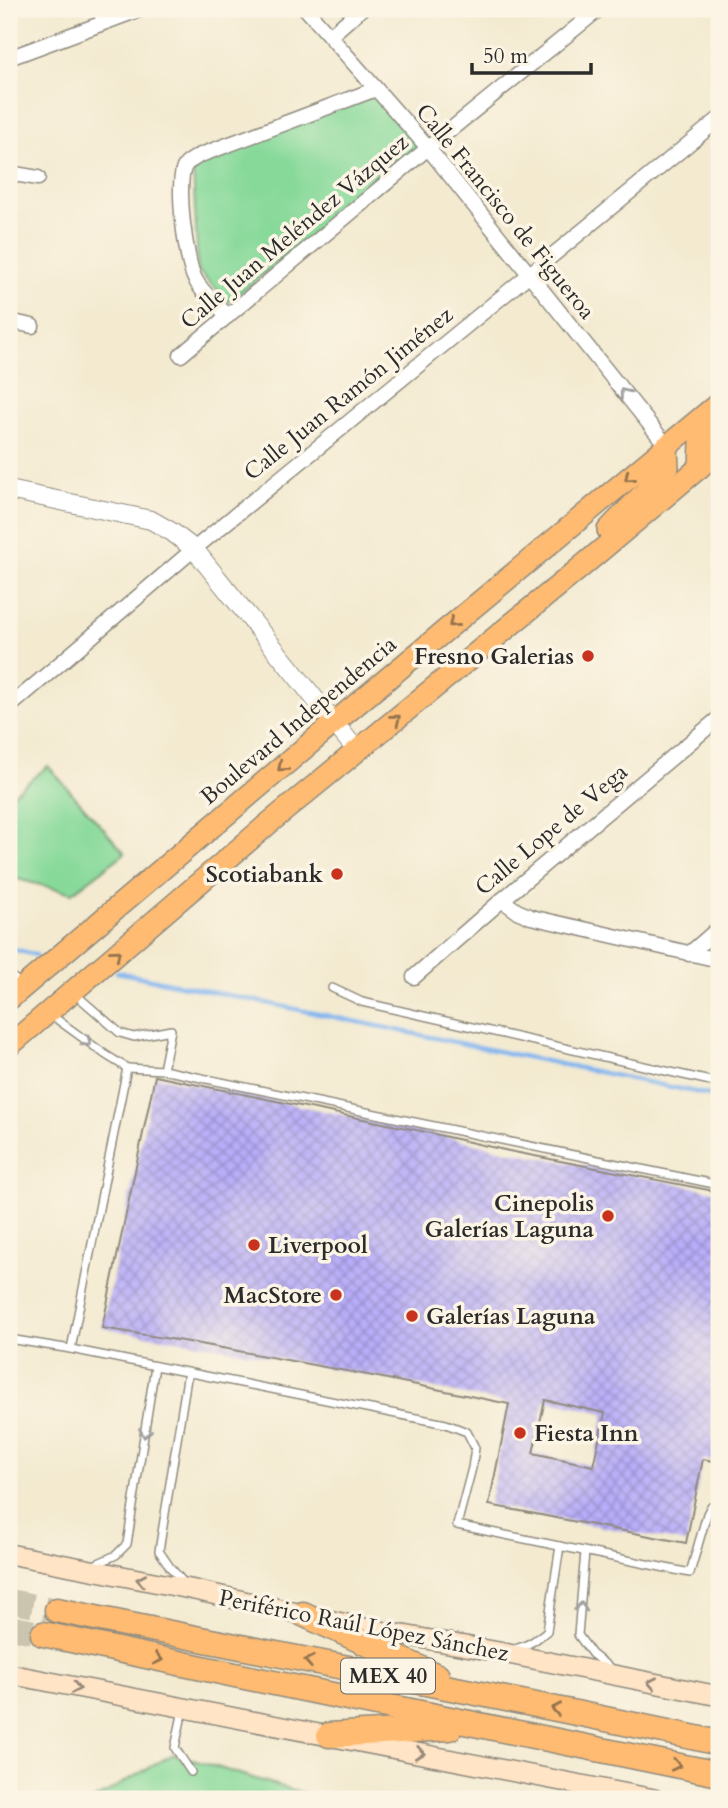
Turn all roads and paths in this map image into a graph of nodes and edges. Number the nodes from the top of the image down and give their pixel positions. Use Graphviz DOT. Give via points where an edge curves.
graph roads {
  1 [pos="141,9"];
  2 [pos="306,9"];
  3 [pos="361,9"];
  4 [pos="599,9"];
  5 [pos="102,15"];
  6 [pos="330,36"];
  7 [pos="9,58"];
  8 [pos="376,89"];
  9 [pos="719,119"];
  10 [pos="428,148"];
  11 [pos="9,173"];
  12 [pos="38,178"];
  13 [pos="529,274"];
  14 [pos="228,316"];
  15 [pos="9,321"];
  16 [pos="32,326"];
  17 [pos="181,355"];
  18 [pos="719,403"];
  19 [pos="719,425"];
  20 [pos="667,446"];
  21 [pos="719,451"];
  22 [pos="700,467"];
  23 [pos="9,490"];
  24 [pos="194,549"];
  25 [pos="580,568"];
  26 [pos="9,707"];
  27 [pos="719,718"];
  28 [pos="334,723"];
  29 [pos="357,751"];
  30 [pos="145,883"];
  31 [pos="502,900"];
  32 [pos="719,928"];
  33 [pos="689,954"];
  34 [pos="719,960"];
  35 [pos="94,972"];
  36 [pos="414,977"];
  37 [pos="332,988"];
  38 [pos="13,989"];
  39 [pos="73,992"];
  40 [pos="48,1013"];
  41 [pos="9,1046"];
  42 [pos="127,1068"];
  43 [pos="163,1070"];
  44 [pos="719,1083"];
  45 [pos="719,1185"];
  46 [pos="9,1339"];
  47 [pos="71,1349"];
  48 [pos="155,1366"];
  49 [pos="187,1372"];
  50 [pos="719,1502"];
  51 [pos="560,1546"];
  52 [pos="585,1552"];
  53 [pos="9,1554"];
  54 [pos="76,1567"];
  55 [pos="190,1589"];
  56 [pos="57,1610"];
  57 [pos="303,1614"];
  58 [pos="43,1634"];
  59 [pos="499,1652"];
  60 [pos="9,1674"];
  61 [pos="626,1677"];
  62 [pos="470,1691"];
  63 [pos="719,1696"];
  64 [pos="183,1709"];
  65 [pos="489,1726"];
  66 [pos="329,1735"];
  67 [pos="719,1743"];
  68 [pos="191,1772"];
  69 [pos="719,1774"];
  70 [pos="654,1799"];
  1 -- 5 [label="street"];
  2 -- 6 [label="street, Calle Francisco de Figueroa"];
  3 -- 6 [label="street"];
  4 -- 10 [label="street, Calle Juan Meléndez Vázquez"];
  5 -- 7 [label="street"];
  6 -- 8 [label="street, Calle Francisco de Figueroa"];
  8 -- 10 [label="street, Calle Francisco de Figueroa"];
  8 -- 14 [label="street" via="198,156 185,166 180,183 190,269"];
  9 -- 13 [label="street, Calle Juan Ramón Jiménez"];
  10 -- 13 [label="street, Calle Francisco de Figueroa"];
  10 -- 14 [label="street, Calle Juan Meléndez Vázquez"];
  11 -- 12 [label="street"];
  20 -- 13 [label="street, Calle Francisco de Figueroa, one-way"];
  13 -- 24 [label="street, Calle Juan Ramón Jiménez"];
  14 -- 17 [label="street, Calle Juan Meléndez Vázquez"];
  15 -- 16 [label="street"];
  18 -- 20 [label="main road, Boulevard Independencia"];
  19 -- 22 [label="main road" via="701,442"];
  20 -- 25 [label="main road" via="668,468 622,514"];
  20 -- 28 [label="main road, Boulevard Independencia, one-way"];
  21 -- 22 [label="main road"];
  22 -- 25 [label="main road"];
  23 -- 24 [label="street" via="151,520"];
  24 -- 26 [label="street, Calle Juan Ramón Jiménez"];
  24 -- 28 [label="street"];
  29 -- 25 [label="main road, one-way"];
  27 -- 31 [label="street, Calle Lope de Vega"];
  28 -- 29 [label="street"];
  28 -- 30 [label="main road, Boulevard Independencia, one-way"];
  35 -- 29 [label="main road, one-way"];
  30 -- 35 [label="main road" via="60,966 59,973 60,979 74,982"];
  30 -- 38 [label="main road, Boulevard Independencia"];
  31 -- 33 [label="street" via="531,917"];
  31 -- 36 [label="street, Calle Lope de Vega"];
  32 -- 33 [label="street"];
  33 -- 34 [label="street"];
  35 -- 39 [label="main road"];
  37 -- 44 [label="lane" via="362,1002"];
  39 -- 40 [label="main road"];
  39 -- 43 [label="lane" via="120,1033 134,1037 171,1030"];
  40 -- 41 [label="main road"];
  40 -- 42 [label="lane, one-way"];
  42 -- 43 [label="lane"];
  42 -- 47 [label="lane"];
  43 -- 45 [label="lane"];
  46 -- 47 [label="lane"];
  47 -- 48 [label="lane"];
  48 -- 49 [label="lane"];
  48 -- 54 [label="lane, one-way" via="127,1544 100,1563"];
  49 -- 51 [label="lane" via="446,1424 467,1433 475,1448 457,1525"];
  49 -- 55 [label="lane" via="159,1551"];
  50 -- 52 [label="lane" via="707,1514 690,1573"];
  51 -- 52 [label="lane"];
  51 -- 59 [label="lane" via="547,1631 522,1647"];
  61 -- 52 [label="lane, one-way" via="592,1654 578,1635"];
  53 -- 54 [label="main road, Periférico Raúl López Sánchez"];
  55 -- 54 [label="main road, Periférico Raúl López Sánchez, one-way"];
  55 -- 57 [label="main road, Periférico Raúl López Sánchez"];
  62 -- 56 [label="highway, Periférico Raúl López Sánchez / MEX 40, one-way"];
  57 -- 59 [label="main road, Periférico Raúl López Sánchez"];
  57 -- 62 [label="highway"];
  58 -- 65 [label="highway, MEX 40, one-way"];
  59 -- 61 [label="main road, Periférico Raúl López Sánchez"];
  60 -- 64 [label="main road, one-way"];
  63 -- 61 [label="main road, Periférico Raúl López Sánchez, one-way"];
  67 -- 62 [label="highway, Periférico Raúl López Sánchez / MEX 40, one-way"];
  64 -- 66 [label="main road"];
  64 -- 68 [label="lane" via="175,1748"];
  65 -- 66 [label="highway"];
  65 -- 69 [label="highway, MEX 40, one-way"];
  66 -- 70 [label="main road, one-way"];
}
